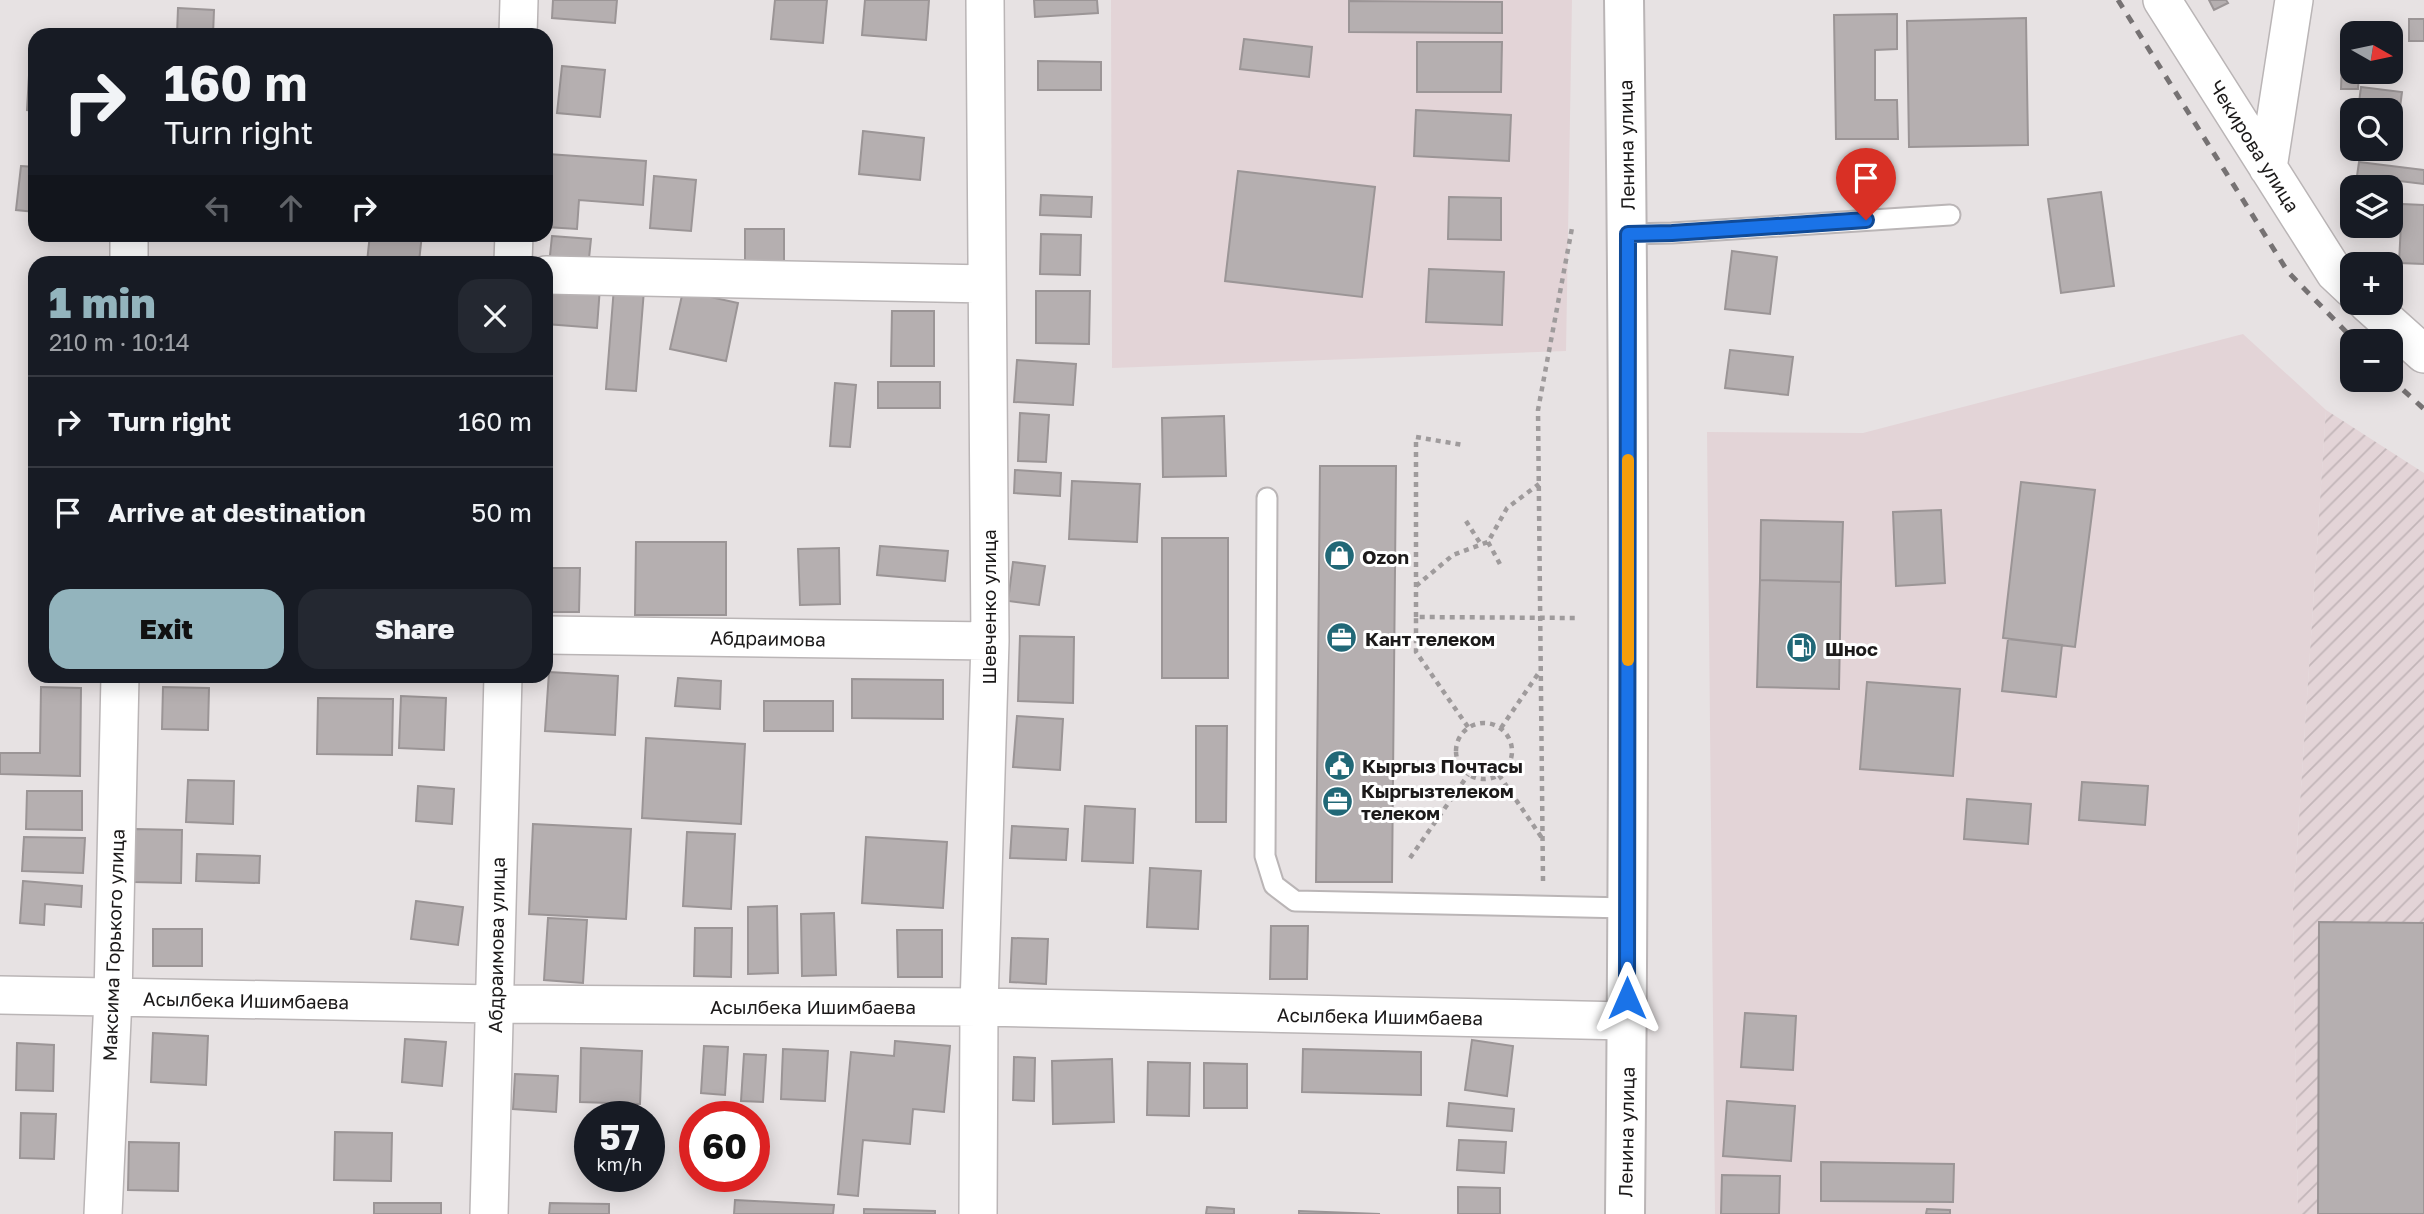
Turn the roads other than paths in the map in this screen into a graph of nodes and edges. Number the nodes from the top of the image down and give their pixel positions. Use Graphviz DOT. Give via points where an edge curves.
graph roads {
  1 [pos="519,0"];
  2 [pos="985,0"];
  3 [pos="1624,0"];
  4 [pos="2162,0"];
  5 [pos="2294,0"];
  6 [pos="518,28"];
  7 [pos="2268,168"];
  8 [pos="1950,215"];
  9 [pos="1628,234"];
  10 [pos="553,275"];
  11 [pos="2340,278"];
  12 [pos="987,284"];
  13 [pos="2380,315"];
  14 [pos="2424,354"];
  15 [pos="1267,498"];
  16 [pos="553,635"];
  17 [pos="990,642"];
  18 [pos="120,683"];
  19 [pos="503,683"];
  20 [pos="1627,908"];
  21 [pos="0,995"];
  22 [pos="113,998"];
  23 [pos="495,1004"];
  24 [pos="979,1007"];
  25 [pos="1627,1021"];
  26 [pos="103,1214"];
  27 [pos="489,1214"];
  28 [pos="978,1214"];
  29 [pos="1625,1214"];
  1 -- 6 [label="street"];
  2 -- 12 [label="street, Шевченко улица"];
  3 -- 9 [label="main road, Ленина улица"];
  4 -- 7 [label="street, Чекирова улица"];
  5 -- 7 [label="street"];
  7 -- 11 [label="street, Чекирова улица"];
  8 -- 9 [label="lane"];
  9 -- 20 [label="main road, Ленина улица"];
  10 -- 12 [label="street"];
  12 -- 17 [label="street, Шевченко улица"];
  13 -- 14 [label="street"];
  15 -- 20 [label="lane" via="1265,856 1274,885 1295,901"];
  16 -- 17 [label="street, Абдраимова"];
  17 -- 24 [label="street, Шевченко улица"];
  18 -- 22 [label="street, Максима Горького улица"];
  19 -- 23 [label="street, Абдраимова улица"];
  20 -- 25 [label="main road, Ленина улица"];
  21 -- 22 [label="street, Асылбека Ишимбаева"];
  22 -- 23 [label="street, Асылбека Ишимбаева"];
  22 -- 26 [label="street, Максима Горького улица"];
  23 -- 24 [label="street, Асылбека Ишимбаева"];
  23 -- 27 [label="street, Абдраимова улица"];
  24 -- 25 [label="street, Асылбека Ишимбаева"];
  24 -- 28 [label="street, Шевченко улица"];
  25 -- 29 [label="main road, Ленина улица"];
}
